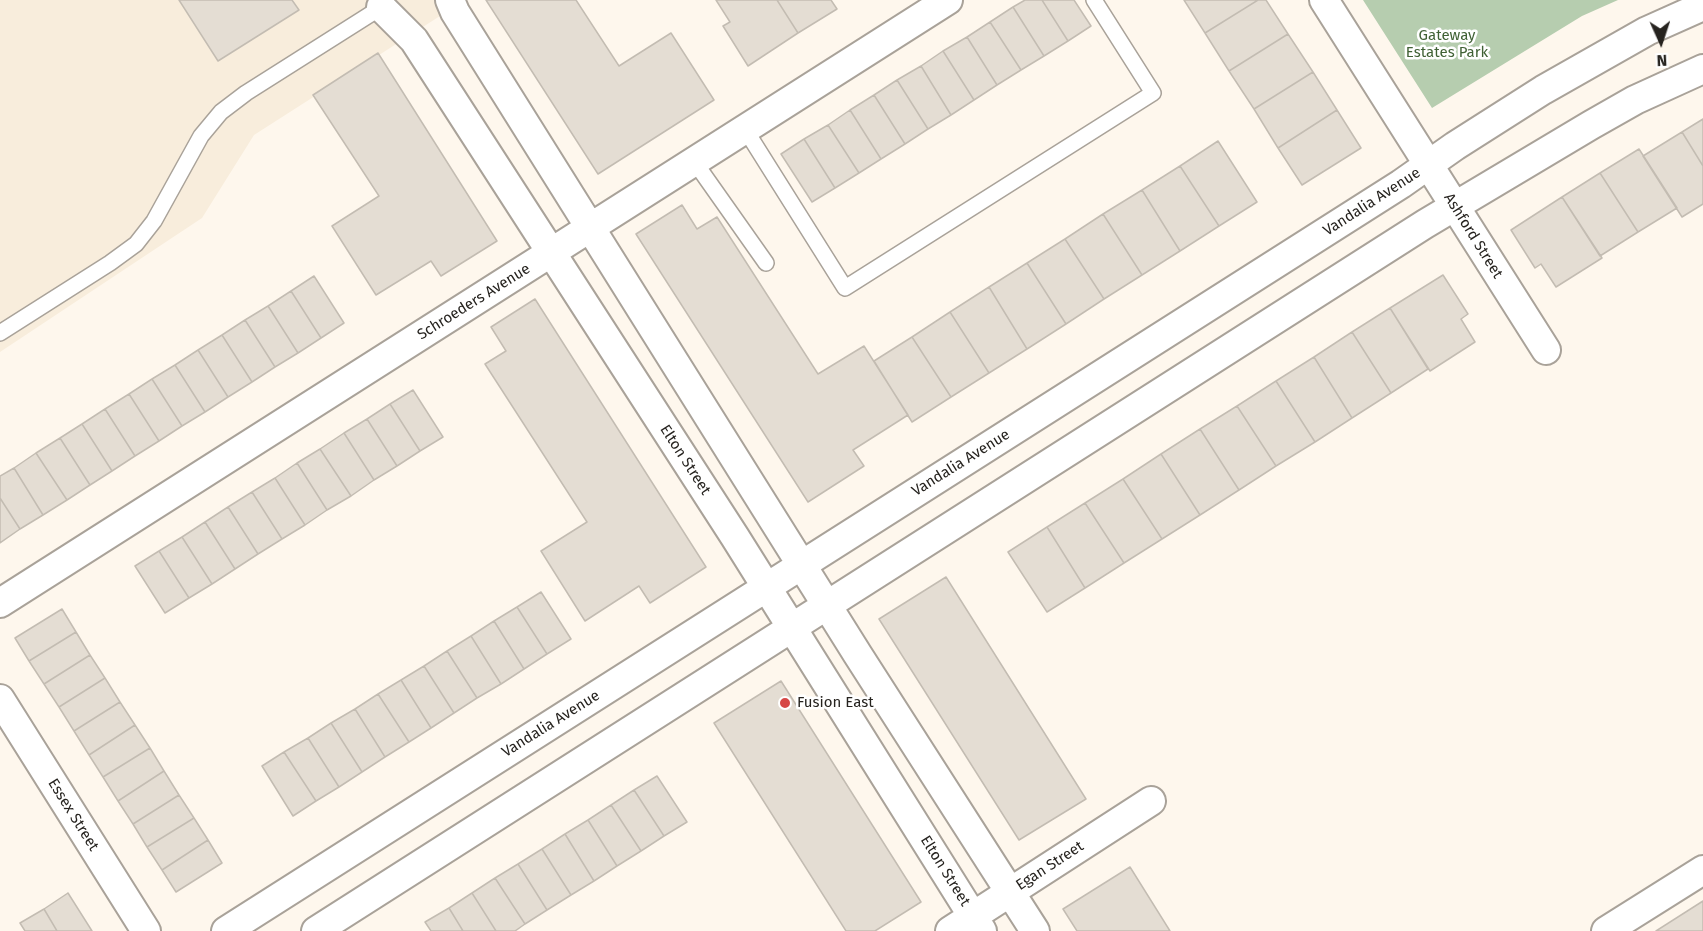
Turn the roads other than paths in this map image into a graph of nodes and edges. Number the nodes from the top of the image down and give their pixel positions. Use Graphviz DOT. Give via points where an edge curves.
graph roads {
  1 [pos="450,0"];
  2 [pos="948,0"];
  3 [pos="1094,0"];
  4 [pos="1324,0"];
  5 [pos="382,2"];
  6 [pos="1703,6"];
  7 [pos="1703,69"];
  8 [pos="745,129"];
  9 [pos="694,161"];
  10 [pos="1429,166"];
  11 [pos="1454,206"];
  12 [pos="590,228"];
  13 [pos="551,253"];
  14 [pos="766,263"];
  15 [pos="0,333"];
  16 [pos="1546,350"];
  17 [pos="801,564"];
  18 [pos="766,587"];
  19 [pos="0,603"];
  20 [pos="828,606"];
  21 [pos="792,628"];
  22 [pos="0,699"];
  23 [pos="1150,801"];
  24 [pos="1703,870"];
  25 [pos="1010,892"];
  26 [pos="969,926"];
  27 [pos="146,931"];
  28 [pos="226,931"];
  29 [pos="316,931"];
  30 [pos="1035,931"];
  31 [pos="1605,931"];
  1 -- 12 [label="street"];
  2 -- 8 [label="street, Schroeders Avenue"];
  3 -- 8 [label="lane" via="1153,93 845,288"];
  4 -- 10 [label="street, Ashford Street"];
  5 -- 13 [label="street, Elton Street" via="414,40"];
  5 -- 15 [label="lane" via="221,112 201,136 154,220 136,244"];
  6 -- 10 [label="street, Vandalia Avenue" via="1578,69"];
  7 -- 11 [label="street" via="1645,95"];
  8 -- 9 [label="street, Schroeders Avenue"];
  9 -- 12 [label="street, Schroeders Avenue"];
  9 -- 14 [label="lane"];
  10 -- 11 [label="street, Ashford Street"];
  10 -- 17 [label="street, Vandalia Avenue"];
  11 -- 16 [label="street, Ashford Street"];
  11 -- 20 [label="street"];
  12 -- 13 [label="street, Schroeders Avenue"];
  12 -- 17 [label="street"];
  13 -- 18 [label="street, Elton Street"];
  13 -- 19 [label="street, Schroeders Avenue"];
  17 -- 18 [label="street, Vandalia Avenue"];
  17 -- 20 [label="street"];
  18 -- 21 [label="street, Elton Street"];
  18 -- 28 [label="street, Vandalia Avenue"];
  20 -- 21 [label="street"];
  20 -- 25 [label="street"];
  21 -- 26 [label="street, Elton Street"];
  21 -- 29 [label="street"];
  22 -- 27 [label="street, Essex Street"];
  23 -- 25 [label="street, Egan Street"];
  24 -- 31 [label="street"];
  25 -- 26 [label="street, Egan Street"];
  25 -- 30 [label="street"];
}
